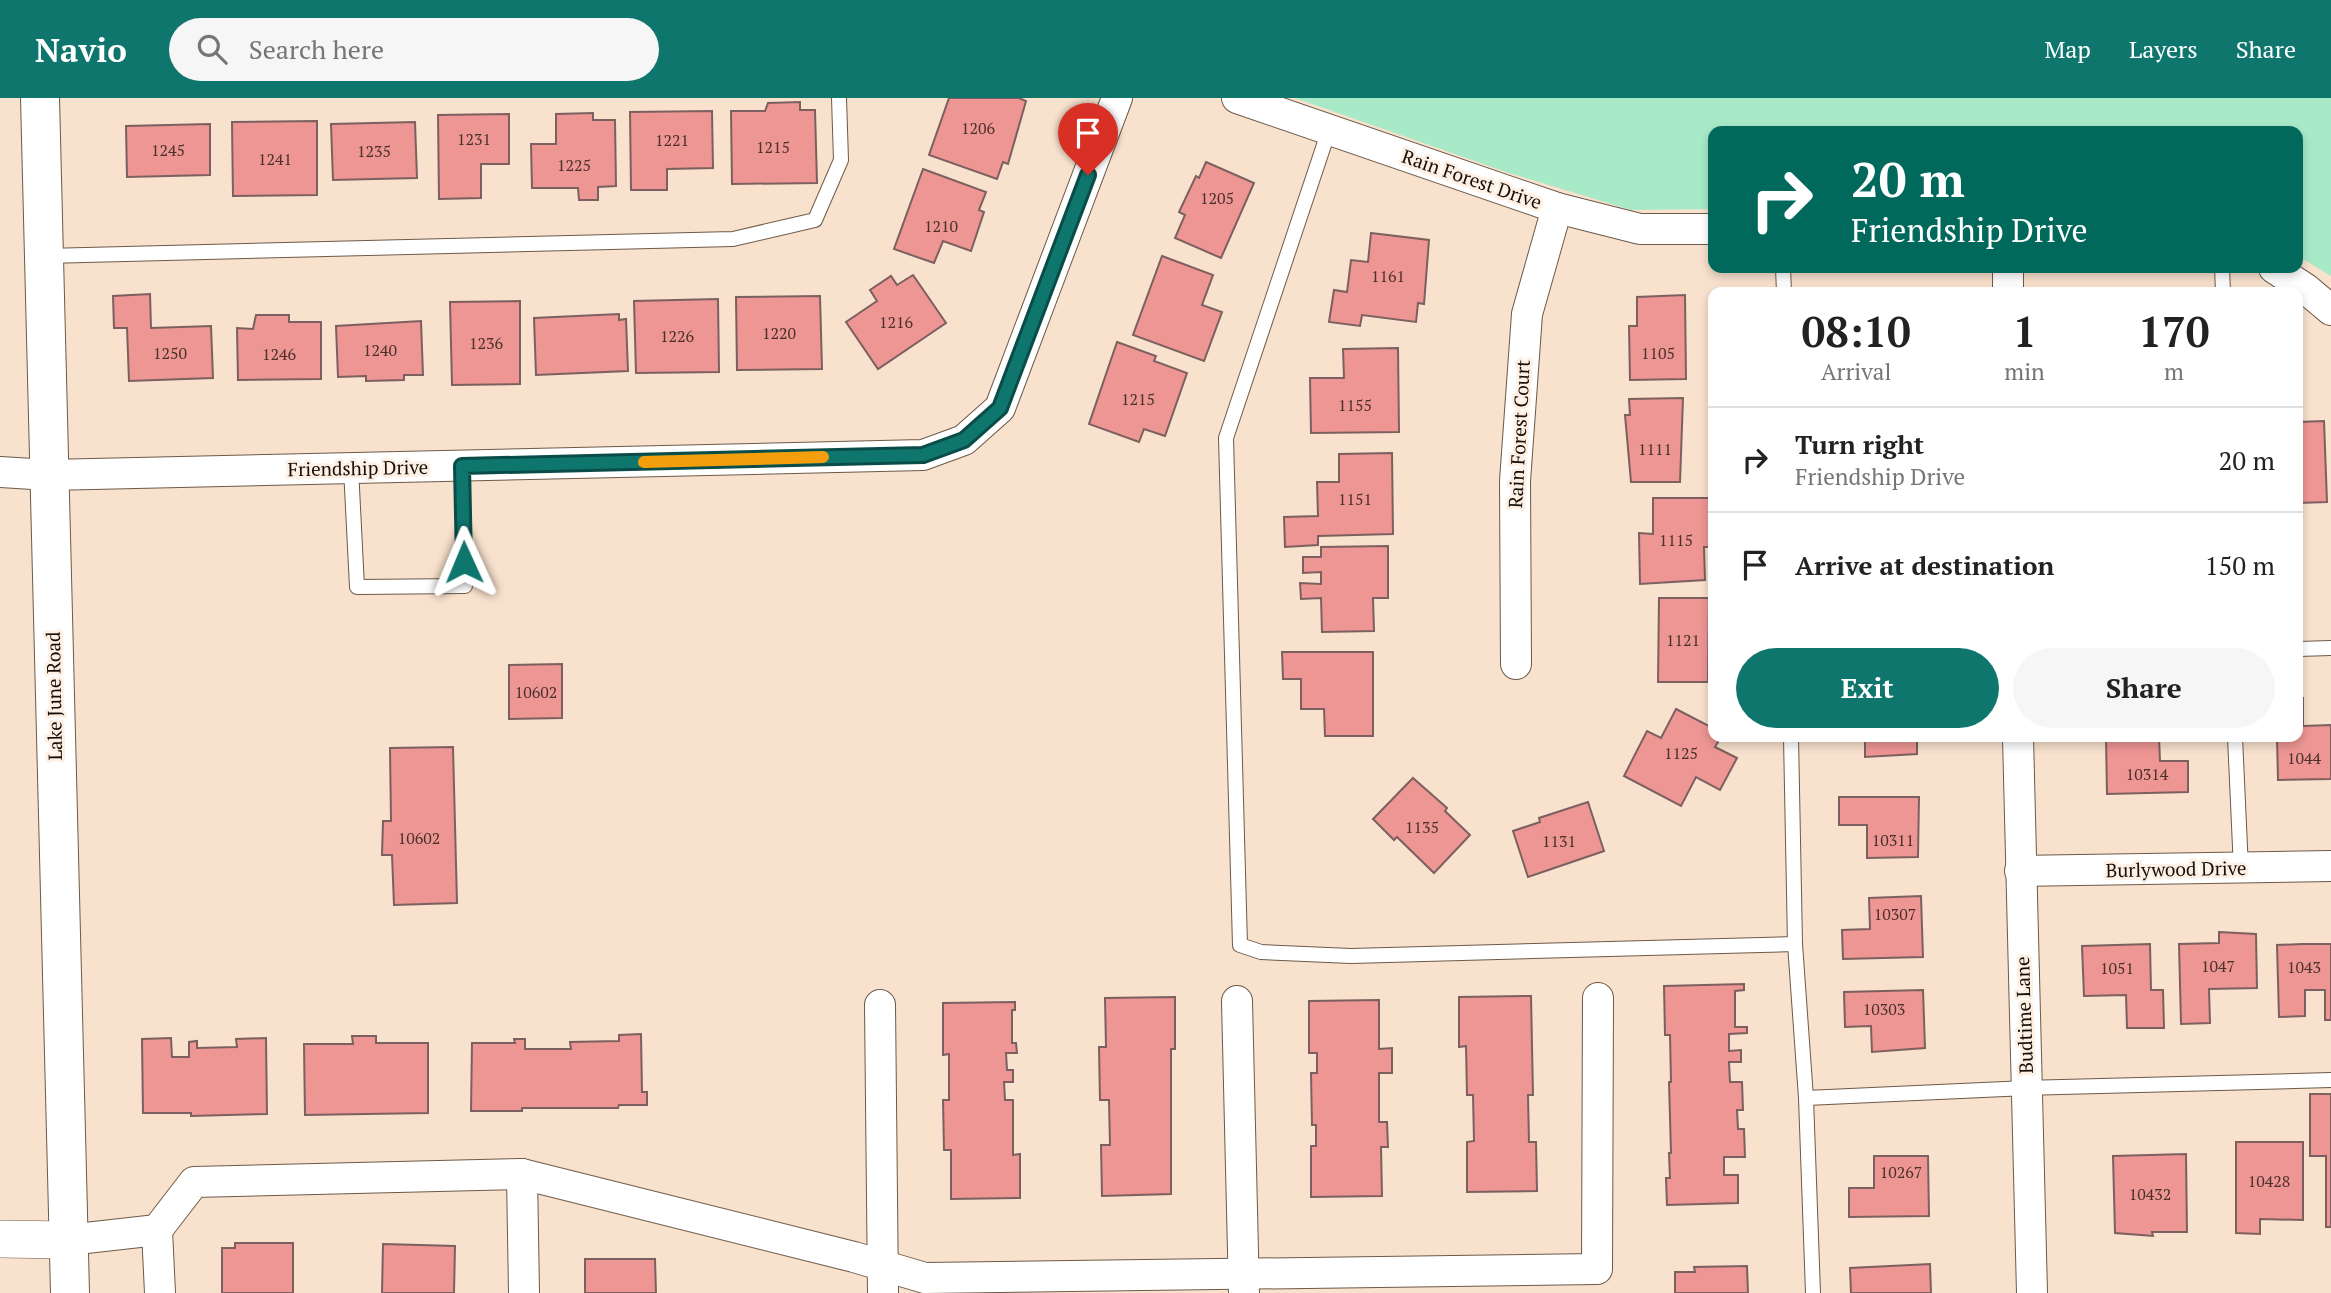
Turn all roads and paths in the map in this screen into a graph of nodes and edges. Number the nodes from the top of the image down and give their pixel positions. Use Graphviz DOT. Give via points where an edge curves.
graph roads {
  1 [pos="40,98"];
  2 [pos="839,98"];
  3 [pos="1117,98"];
  4 [pos="1237,98"];
  5 [pos="1329,130"];
  6 [pos="1557,208"];
  7 [pos="1708,229"];
  8 [pos="44,256"];
  9 [pos="2282,273"];
  10 [pos="2303,287"];
  11 [pos="2303,287"];
  12 [pos="2331,310"];
  13 [pos="462,466"];
  14 [pos="351,468"];
  15 [pos="0,472"];
  16 [pos="49,475"];
  17 [pos="2331,648"];
  18 [pos="2303,649"];
  19 [pos="1516,664"];
  20 [pos="1791,742"];
  21 [pos="2018,742"];
  22 [pos="2235,742"];
  23 [pos="2331,866"];
  24 [pos="2241,869"];
  25 [pos="2020,871"];
  26 [pos="1795,944"];
  27 [pos="1598,998"];
  28 [pos="1237,1001"];
  29 [pos="880,1005"];
  30 [pos="2331,1080"];
  31 [pos="2026,1088"];
  32 [pos="1806,1098"];
  33 [pos="522,1174"];
  34 [pos="157,1230"];
  35 [pos="0,1239"];
  36 [pos="68,1240"];
  37 [pos="883,1279"];
  38 [pos="1597,1281"];
  39 [pos="1244,1283"];
  40 [pos="70,1293"];
  41 [pos="160,1293"];
  42 [pos="524,1293"];
  43 [pos="1812,1293"];
  44 [pos="2032,1293"];
  1 -- 8 [label="main road, Lake June Road"];
  2 -- 8 [label="lane" via="841,160 815,220 733,239"];
  3 -- 13 [label="street, Friendship Drive" via="1000,408 964,440 923,455"];
  4 -- 5 [label="street, Rain Forest Drive"];
  5 -- 6 [label="street, Rain Forest Drive"];
  5 -- 26 [label="lane" via="1226,438 1240,945 1261,952 1351,956"];
  6 -- 7 [label="street, Rain Forest Drive" via="1640,229"];
  6 -- 19 [label="street, Rain Forest Court" via="1527,314 1515,481"];
  8 -- 16 [label="main road, Lake June Road"];
  9 -- 11 [label="street"];
  10 -- 12 [label="street"];
  13 -- 14 [label="street, Friendship Drive"];
  13 -- 14 [label="lane" via="465,586 438,587 357,587"];
  14 -- 16 [label="street, Friendship Drive"];
  15 -- 16 [label="street, Friendship Drive"];
  16 -- 36 [label="main road, Lake June Road"];
  17 -- 18 [label="lane"];
  20 -- 26 [label="lane"];
  21 -- 25 [label="street, Budtime Lane"];
  22 -- 24 [label="lane"];
  23 -- 24 [label="street, Burlywood Drive"];
  24 -- 25 [label="street, Burlywood Drive"];
  25 -- 31 [label="street, Budtime Lane"];
  26 -- 32 [label="lane"];
  27 -- 38 [label="street"];
  28 -- 39 [label="street"];
  29 -- 37 [label="street"];
  30 -- 31 [label="lane"];
  31 -- 32 [label="lane"];
  31 -- 44 [label="street, Budtime Lane"];
  32 -- 43 [label="lane"];
  33 -- 34 [label="street" via="194,1182"];
  33 -- 37 [label="street"];
  33 -- 42 [label="street"];
  34 -- 36 [label="street"];
  34 -- 41 [label="street"];
  35 -- 36 [label="street"];
  36 -- 40 [label="main road, Lake June Road"];
  37 -- 39 [label="street"];
  38 -- 39 [label="street"];
}
